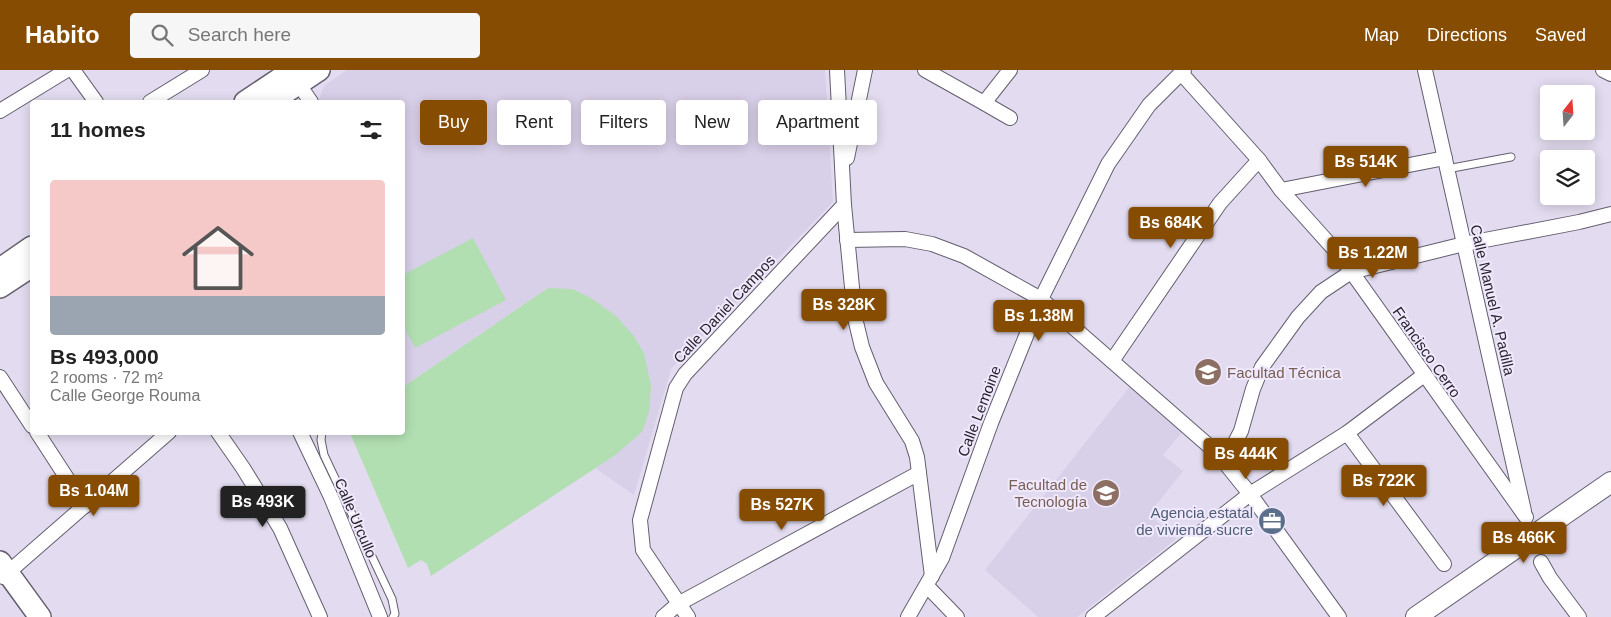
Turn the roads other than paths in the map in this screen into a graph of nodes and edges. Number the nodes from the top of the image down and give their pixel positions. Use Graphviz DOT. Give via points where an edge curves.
graph roads {
  1 [pos="67,70"];
  2 [pos="73,70"];
  3 [pos="202,70"];
  4 [pos="319,70"];
  5 [pos="837,70"];
  6 [pos="865,70"];
  7 [pos="924,70"];
  8 [pos="1010,70"];
  9 [pos="1425,70"];
  10 [pos="1603,70"];
  11 [pos="1183,71"];
  12 [pos="1611,74"];
  13 [pos="296,77"];
  14 [pos="95,100"];
  15 [pos="153,100"];
  16 [pos="249,100"];
  17 [pos="273,100"];
  18 [pos="310,100"];
  19 [pos="984,103"];
  20 [pos="0,111"];
  21 [pos="1010,118"];
  22 [pos="1511,157"];
  23 [pos="1259,160"];
  24 [pos="1446,164"];
  25 [pos="843,179"];
  26 [pos="1282,190"];
  27 [pos="844,204"];
  28 [pos="1611,214"];
  29 [pos="848,240"];
  30 [pos="1464,244"];
  31 [pos="30,247"];
  32 [pos="30,267"];
  33 [pos="0,269"];
  34 [pos="1351,272"];
  35 [pos="0,287"];
  36 [pos="1041,299"];
  37 [pos="1112,361"];
  38 [pos="1424,375"];
  39 [pos="0,377"];
  40 [pos="30,423"];
  41 [pos="1347,433"];
  42 [pos="39,435"];
  43 [pos="166,435"];
  44 [pos="220,435"];
  45 [pos="301,435"];
  46 [pos="322,435"];
  47 [pos="1224,462"];
  48 [pos="919,473"];
  49 [pos="1611,482"];
  50 [pos="1250,494"];
  51 [pos="85,506"];
  52 [pos="1526,517"];
  53 [pos="1534,536"];
  54 [pos="1542,562"];
  55 [pos="1444,564"];
  56 [pos="2,575"];
  57 [pos="929,581"];
  58 [pos="678,604"];
  59 [pos="23,617"];
  60 [pos="40,617"];
  61 [pos="320,617"];
  62 [pos="380,617"];
  63 [pos="394,617"];
  64 [pos="663,617"];
  65 [pos="688,617"];
  66 [pos="908,617"];
  67 [pos="957,617"];
  68 [pos="1093,617"];
  69 [pos="1339,617"];
  70 [pos="1416,617"];
  71 [pos="1579,617"];
  1 -- 20 [label="street"];
  2 -- 14 [label="street"];
  3 -- 15 [label="street"];
  4 -- 13 [label="main road"];
  5 -- 25 [label="street"];
  6 -- 25 [label="street"];
  7 -- 19 [label="street"];
  8 -- 19 [label="street"];
  9 -- 24 [label="street, Calle Manuel A. Padilla"];
  10 -- 12 [label="street"];
  11 -- 23 [label="street, Francisco Cerro"];
  11 -- 36 [label="street, Calle Lemoine" via="1150,105 1108,164"];
  13 -- 16 [label="main road"];
  13 -- 17 [label="main road"];
  13 -- 18 [label="street"];
  19 -- 21 [label="street"];
  22 -- 24 [label="lane"];
  23 -- 26 [label="street, Francisco Cerro"];
  23 -- 37 [label="street" via="1220,203"];
  24 -- 26 [label="street"];
  24 -- 30 [label="street, Calle Manuel A. Padilla"];
  25 -- 27 [label="street"];
  26 -- 34 [label="street, Francisco Cerro"];
  27 -- 29 [label="street"];
  27 -- 58 [label="street, Calle Daniel Campos" via="685,374 676,388 640,520 643,550"];
  28 -- 30 [label="street"];
  29 -- 36 [label="street" via="905,239 932,244 964,256"];
  29 -- 48 [label="street" via="855,318 862,347 876,383 912,441"];
  30 -- 34 [label="street"];
  30 -- 52 [label="street, Calle Manuel A. Padilla"];
  31 -- 33 [label="main road"];
  32 -- 35 [label="main road"];
  34 -- 38 [label="street, Francisco Cerro"];
  34 -- 47 [label="street" via="1321,292 1298,317 1262,367 1241,431"];
  36 -- 37 [label="street"];
  36 -- 57 [label="street, Calle Lemoine" via="990,423 942,558"];
  37 -- 47 [label="street"];
  38 -- 41 [label="street"];
  38 -- 52 [label="street, Francisco Cerro"];
  39 -- 40 [label="street"];
  41 -- 50 [label="street"];
  41 -- 55 [label="street"];
  42 -- 51 [label="street"];
  43 -- 51 [label="street"];
  44 -- 61 [label="street" via="280,528"];
  45 -- 62 [label="street, Calle Urcullo" via="331,497"];
  46 -- 63 [label="lane" via="324,455 392,599"];
  47 -- 50 [label="street"];
  48 -- 57 [label="street"];
  48 -- 58 [label="street"];
  49 -- 53 [label="main road"];
  50 -- 68 [label="street"];
  50 -- 69 [label="street"];
  51 -- 56 [label="street"];
  52 -- 53 [label="street, Calle Manuel A. Padilla"];
  53 -- 70 [label="main road"];
  54 -- 71 [label="street"];
  56 -- 59 [label="main road"];
  56 -- 60 [label="main road"];
  57 -- 66 [label="street, Calle Lemoine"];
  57 -- 67 [label="street"];
  58 -- 64 [label="street"];
  58 -- 65 [label="street, Calle Daniel Campos"];
}
